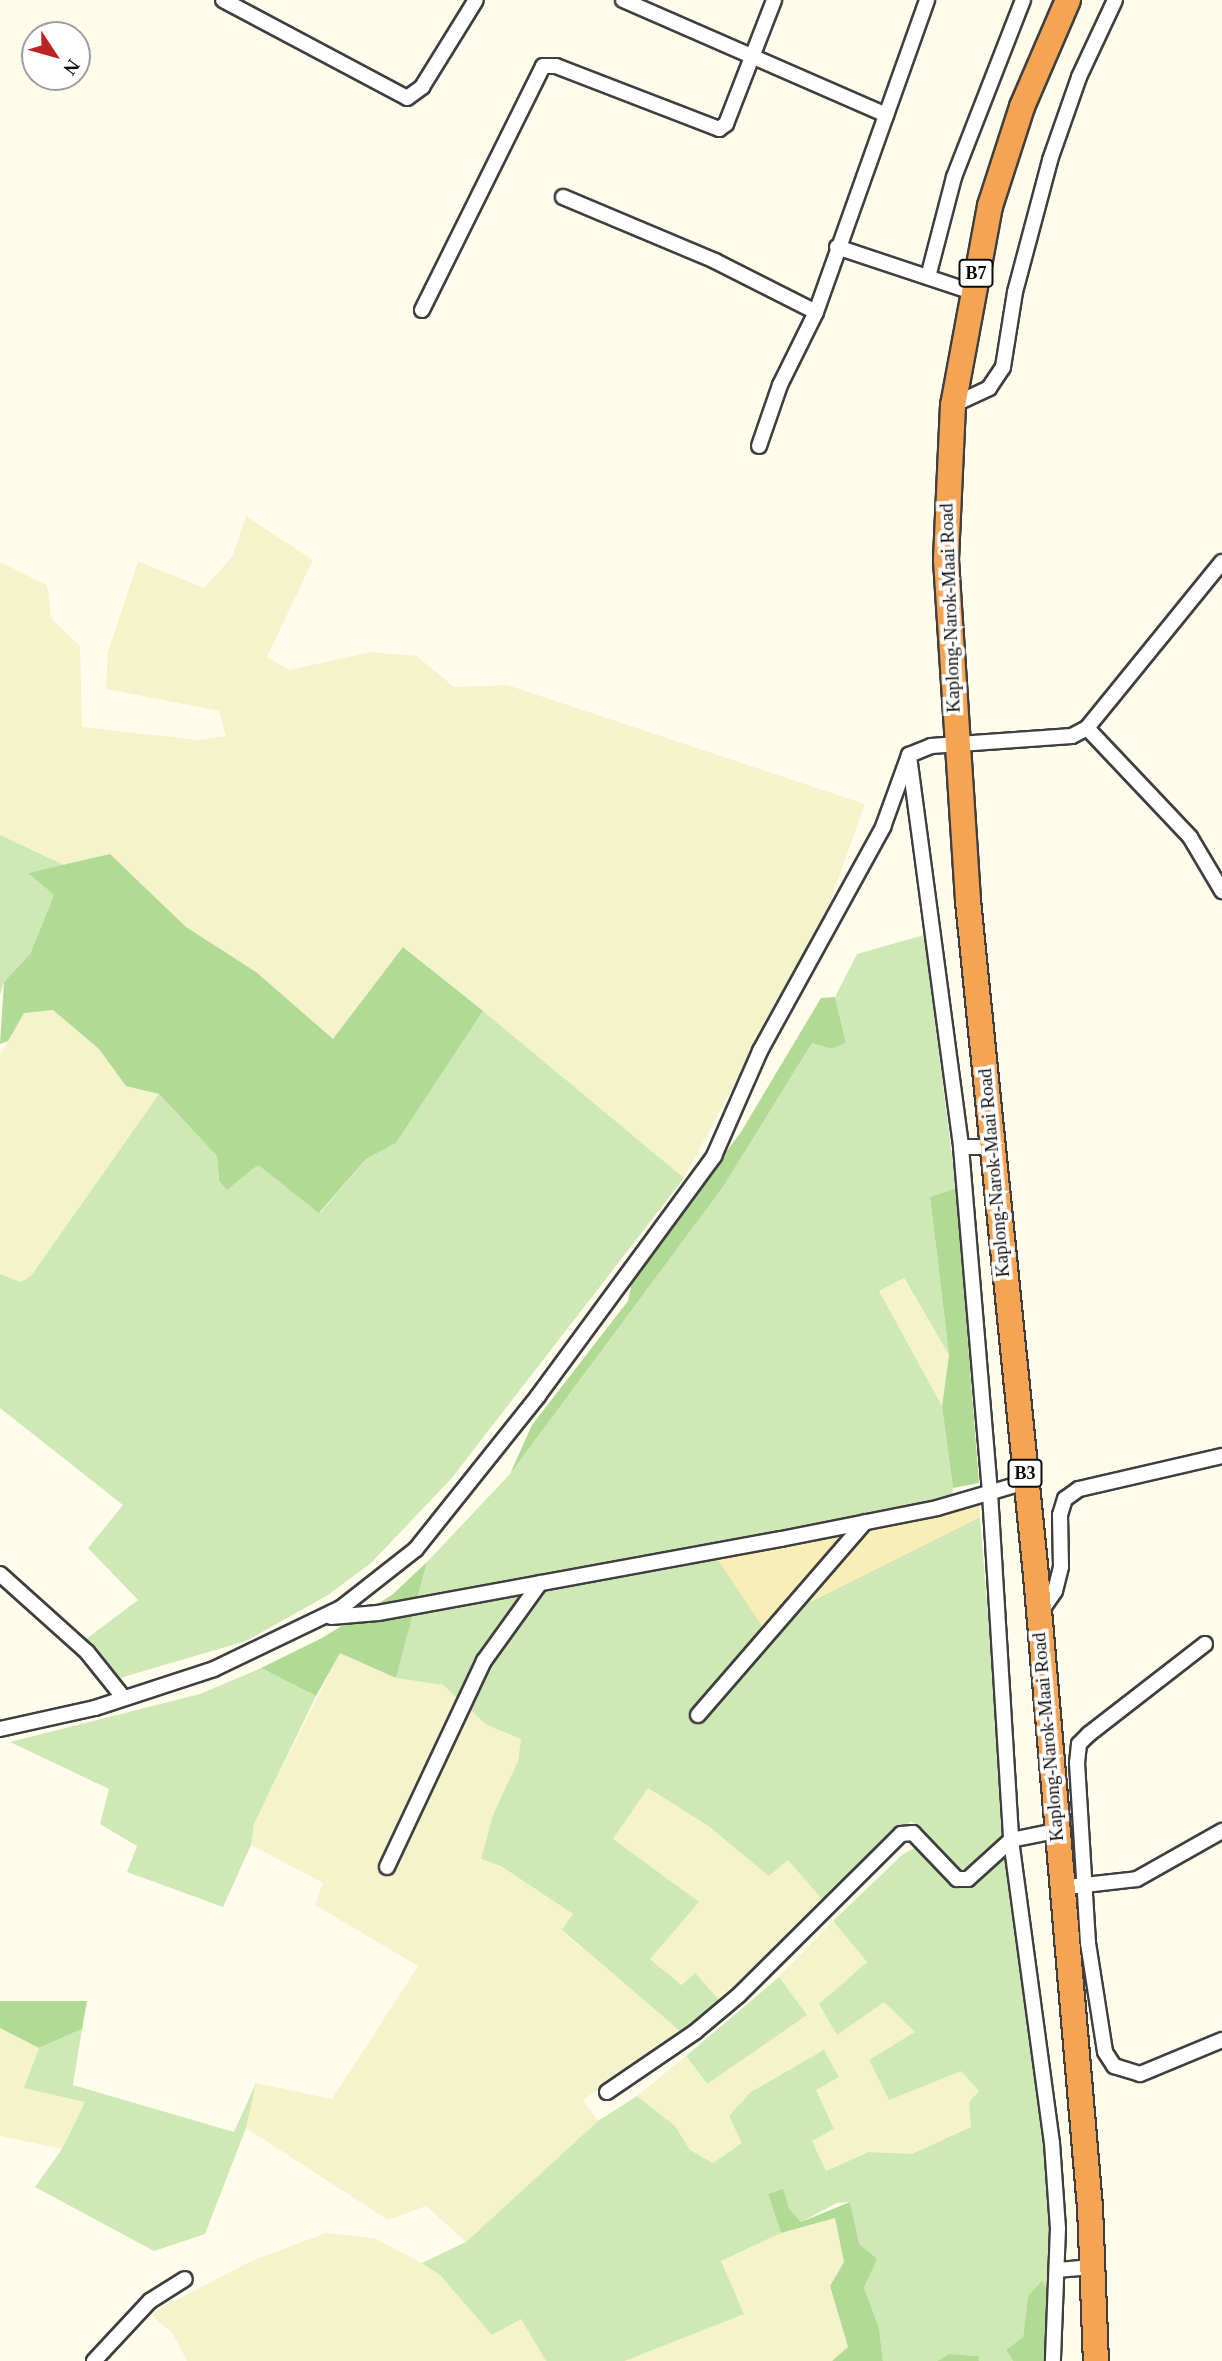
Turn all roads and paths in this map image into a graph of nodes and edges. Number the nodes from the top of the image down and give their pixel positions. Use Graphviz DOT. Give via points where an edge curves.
graph roads {
  1 [pos="223,0"];
  2 [pos="476,0"];
  3 [pos="623,0"];
  4 [pos="774,0"];
  5 [pos="927,0"];
  6 [pos="1023,0"];
  7 [pos="1068,0"];
  8 [pos="1115,0"];
  9 [pos="754,57"];
  10 [pos="887,115"];
  11 [pos="563,197"];
  12 [pos="837,247"];
  13 [pos="928,277"];
  14 [pos="972,292"];
  15 [pos="422,310"];
  16 [pos="816,312"];
  17 [pos="953,405"];
  18 [pos="759,446"];
  19 [pos="946,560"];
  20 [pos="1222,562"];
  21 [pos="1087,728"];
  22 [pos="954,743"];
  23 [pos="909,755"];
  24 [pos="1222,891"];
  25 [pos="961,1147"];
  26 [pos="993,1147"];
  27 [pos="1222,1456"];
  28 [pos="1026,1482"];
  29 [pos="990,1493"];
  30 [pos="865,1522"];
  31 [pos="0,1574"];
  32 [pos="540,1583"];
  33 [pos="1039,1616"];
  34 [pos="324,1618"];
  35 [pos="1205,1644"];
  36 [pos="123,1697"];
  37 [pos="698,1715"];
  38 [pos="0,1729"];
  39 [pos="1222,1830"];
  40 [pos="1056,1831"];
  41 [pos="1011,1840"];
  42 [pos="387,1867"];
  43 [pos="1073,1887"];
  44 [pos="1222,2040"];
  45 [pos="607,2092"];
  46 [pos="1094,2267"];
  47 [pos="1057,2270"];
  48 [pos="186,2279"];
  49 [pos="101,2358"];
  50 [pos="1053,2361"];
  51 [pos="1096,2361"];
  1 -- 2 [label="street" via="407,98 422,87"];
  3 -- 9 [label="street"];
  4 -- 9 [label="street"];
  5 -- 10 [label="street"];
  6 -- 13 [label="street" via="954,177"];
  7 -- 14 [label="highway, Kaplong-Narok-Maai Road / B7" via="1022,107 990,206"];
  8 -- 17 [label="street" via="1079,78 1042,185 1015,292 1003,367 989,388"];
  9 -- 10 [label="street"];
  9 -- 15 [label="street" via="726,124 719,129 556,66 543,66 485,191"];
  10 -- 12 [label="street"];
  11 -- 16 [label="street" via="715,261"];
  12 -- 13 [label="street"];
  12 -- 16 [label="street"];
  13 -- 14 [label="street"];
  14 -- 17 [label="highway, Kaplong-Narok-Maai Road / B7"];
  16 -- 18 [label="street" via="780,385"];
  17 -- 19 [label="highway, Kaplong-Narok-Maai Road / B7"];
  19 -- 22 [label="highway, Kaplong-Narok-Maai Road / B3"];
  20 -- 21 [label="street"];
  21 -- 22 [label="street" via="1064,737"];
  21 -- 24 [label="street" via="1190,837"];
  22 -- 23 [label="street" via="918,748"];
  22 -- 26 [label="highway, Kaplong-Narok-Maai Road / B3"];
  23 -- 25 [label="street"];
  23 -- 34 [label="street" via="883,827 760,1051 715,1156 442,1522 390,1573"];
  25 -- 26 [label="street"];
  25 -- 29 [label="street"];
  26 -- 28 [label="highway, Kaplong-Narok-Maai Road / B3"];
  27 -- 33 [label="street" via="1079,1489 1065,1499 1055,1591"];
  28 -- 29 [label="street"];
  28 -- 33 [label="highway, Kaplong-Narok-Maai Road / B3"];
  29 -- 30 [label="street"];
  29 -- 41 [label="street"];
  30 -- 32 [label="street"];
  30 -- 37 [label="street"];
  31 -- 36 [label="street" via="87,1652"];
  32 -- 34 [label="street" via="378,1613"];
  32 -- 42 [label="street" via="484,1661"];
  33 -- 40 [label="highway, Kaplong-Narok-Maai Road / B3"];
  34 -- 36 [label="street" via="214,1669"];
  35 -- 43 [label="street" via="1079,1744"];
  36 -- 38 [label="street" via="95,1708"];
  39 -- 43 [label="street" via="1138,1879"];
  40 -- 41 [label="street"];
  40 -- 43 [label="highway, Kaplong-Narok-Maai Road / B3"];
  41 -- 45 [label="street" via="968,1879 957,1879 913,1833 901,1834 739,1995 695,2032"];
  41 -- 47 [label="street" via="1052,2143"];
  43 -- 44 [label="street" via="1105,2052 1114,2066 1140,2074"];
  43 -- 46 [label="highway, Kaplong-Narok-Maai Road / B3"];
  46 -- 47 [label="street"];
  46 -- 51 [label="highway, Kaplong-Narok-Maai Road / B3"];
  47 -- 50 [label="street"];
  48 -- 49 [label="street" via="150,2301"];
}
